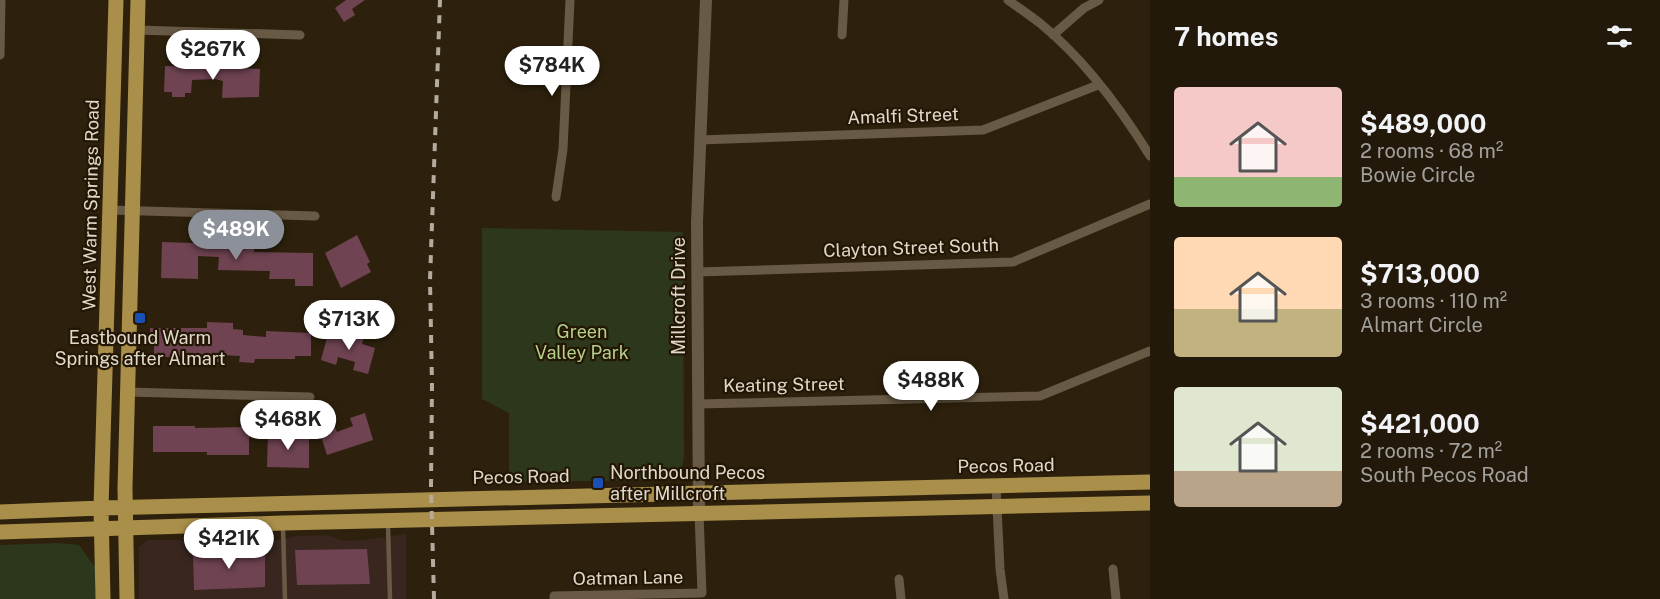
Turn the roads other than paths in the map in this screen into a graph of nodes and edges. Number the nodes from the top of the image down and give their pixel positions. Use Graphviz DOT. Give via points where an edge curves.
graph roads {
  1 [pos="116,0"];
  2 [pos="138,0"];
  3 [pos="570,0"];
  4 [pos="706,0"];
  5 [pos="844,0"];
  6 [pos="1008,0"];
  7 [pos="1099,0"];
  8 [pos="1,1"];
  9 [pos="137,30"];
  10 [pos="300,35"];
  11 [pos="842,35"];
  12 [pos="1053,35"];
  13 [pos="0,55"];
  14 [pos="1098,84"];
  15 [pos="1150,134"];
  16 [pos="699,140"];
  17 [pos="1140,140"];
  18 [pos="1150,156"];
  19 [pos="556,197"];
  20 [pos="1150,204"];
  21 [pos="110,210"];
  22 [pos="133,211"];
  23 [pos="315,216"];
  24 [pos="697,272"];
  25 [pos="1150,351"];
  26 [pos="127,392"];
  27 [pos="310,397"];
  28 [pos="698,404"];
  29 [pos="1150,482"];
  30 [pos="996,486"];
  31 [pos="699,493"];
  32 [pos="1150,502"];
  33 [pos="997,506"];
  34 [pos="0,512"];
  35 [pos="699,513"];
  36 [pos="125,517"];
  37 [pos="100,518"];
  38 [pos="388,521"];
  39 [pos="283,523"];
  40 [pos="0,532"];
  41 [pos="1113,569"];
  42 [pos="899,579"];
  43 [pos="702,593"];
  44 [pos="554,598"];
  45 [pos="102,599"];
  46 [pos="127,599"];
  47 [pos="285,599"];
  48 [pos="390,599"];
  49 [pos="901,599"];
  50 [pos="1004,599"];
  51 [pos="1116,599"];
  1 -- 21 [label="main road, West Warm Springs Road"];
  2 -- 9 [label="main road"];
  3 -- 19 [label="street" via="563,149"];
  4 -- 16 [label="street, Millcroft Drive"];
  5 -- 11 [label="street"];
  6 -- 12 [label="street"];
  7 -- 12 [label="street"];
  8 -- 13 [label="street"];
  9 -- 10 [label="street"];
  9 -- 22 [label="main road"];
  12 -- 14 [label="street"];
  14 -- 16 [label="street, Amalfi Street" via="983,130"];
  14 -- 17 [label="street"];
  15 -- 17 [label="street"];
  16 -- 24 [label="street, Millcroft Drive"];
  17 -- 18 [label="street"];
  20 -- 24 [label="street, Clayton Street South" via="1013,262"];
  21 -- 22 [label="street"];
  21 -- 37 [label="main road, West Warm Springs Road"];
  22 -- 23 [label="street"];
  22 -- 26 [label="main road"];
  24 -- 28 [label="street, Millcroft Drive"];
  25 -- 28 [label="street, Keating Street" via="1040,396"];
  26 -- 27 [label="street"];
  26 -- 36 [label="main road"];
  28 -- 31 [label="street, Millcroft Drive"];
  29 -- 30 [label="main road, Pecos Road"];
  30 -- 31 [label="main road, Pecos Road"];
  30 -- 33 [label="street"];
  31 -- 35 [label="street, Millcroft Drive"];
  31 -- 36 [label="main road, Pecos Road"];
  32 -- 33 [label="main road"];
  33 -- 35 [label="main road"];
  33 -- 50 [label="street"];
  34 -- 37 [label="main road"];
  35 -- 38 [label="main road"];
  35 -- 43 [label="street, Millcroft Drive"];
  36 -- 37 [label="main road"];
  36 -- 39 [label="main road"];
  36 -- 46 [label="main road"];
  37 -- 40 [label="main road"];
  37 -- 45 [label="main road, West Warm Springs Road"];
  38 -- 39 [label="main road"];
  38 -- 48 [label="lane"];
  39 -- 47 [label="lane"];
  41 -- 51 [label="street"];
  42 -- 49 [label="street"];
  43 -- 44 [label="street, Oatman Lane"];
}
